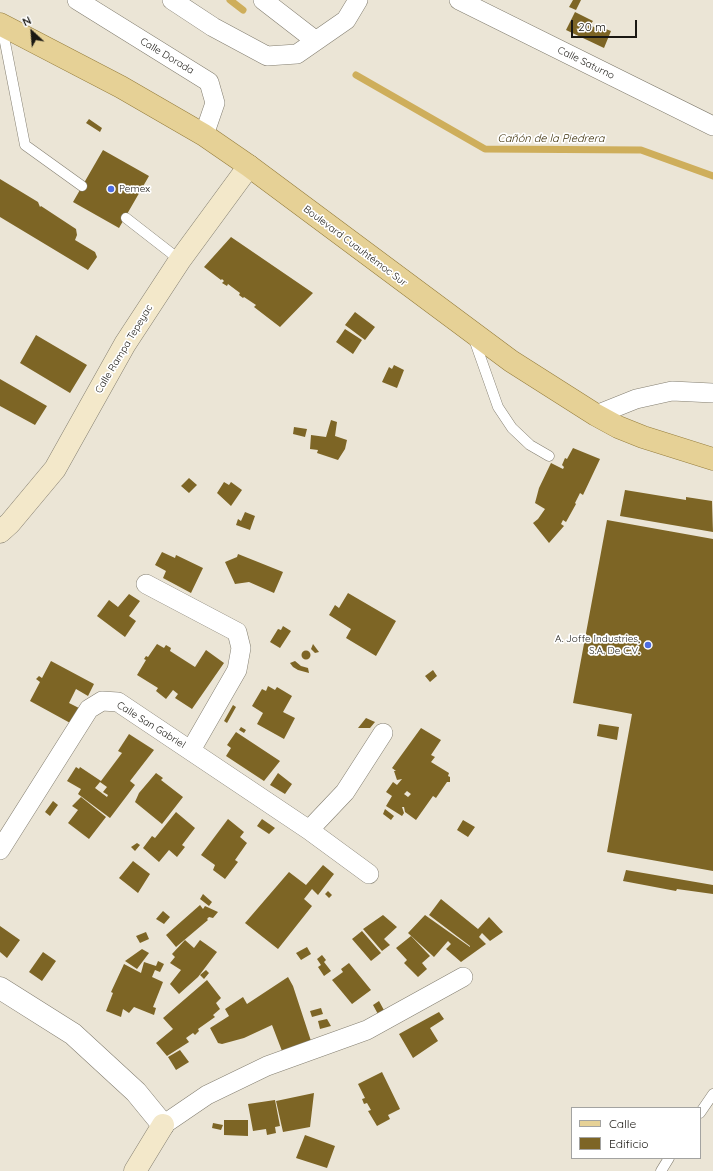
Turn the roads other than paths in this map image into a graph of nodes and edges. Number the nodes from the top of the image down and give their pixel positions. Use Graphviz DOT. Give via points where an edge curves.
graph roads {
  1 [pos="77,0"];
  2 [pos="172,0"];
  3 [pos="263,0"];
  4 [pos="358,0"];
  5 [pos="459,0"];
  6 [pos="1,24"];
  7 [pos="316,41"];
  8 [pos="713,126"];
  9 [pos="204,135"];
  10 [pos="249,166"];
  11 [pos="82,186"];
  12 [pos="126,218"];
  13 [pos="180,260"];
  14 [pos="472,333"];
  15 [pos="713,394"];
  16 [pos="596,415"];
  17 [pos="548,456"];
  18 [pos="713,458"];
  19 [pos="0,532"];
  20 [pos="146,584"];
  21 [pos="383,733"];
  22 [pos="190,750"];
  23 [pos="309,830"];
  24 [pos="0,850"];
  25 [pos="369,874"];
  26 [pos="463,977"];
  27 [pos="0,988"];
  28 [pos="713,1094"];
  29 [pos="701,1112"];
  30 [pos="163,1125"];
  31 [pos="669,1159"];
  32 [pos="135,1171"];
  33 [pos="661,1171"];
  1 -- 9 [label="street, Calle Dorada" via="209,82 215,103"];
  2 -- 7 [label="street" via="267,56 297,54"];
  3 -- 7 [label="street"];
  4 -- 7 [label="street" via="346,20"];
  5 -- 8 [label="street, Calle Saturno"];
  6 -- 9 [label="main road, Boulevard Cuauhtémoc Sur" via="121,87"];
  6 -- 11 [label="lane" via="26,145"];
  9 -- 10 [label="main road, Boulevard Cuauhtémoc Sur"];
  10 -- 13 [label="main road, Calle Rampa Tepeyac"];
  10 -- 14 [label="main road, Boulevard Cuauhtémoc Sur"];
  12 -- 13 [label="lane"];
  13 -- 19 [label="main road, Calle Rampa Tepeyac" via="125,344 55,469"];
  14 -- 16 [label="main road, Boulevard Cuauhtémoc Sur"];
  14 -- 17 [label="lane" via="498,407 512,428 530,445"];
  15 -- 16 [label="street" via="672,390 636,399"];
  16 -- 18 [label="main road, Boulevard Cuauhtémoc Sur" via="643,437"];
  20 -- 22 [label="street" via="237,632 240,642 237,670"];
  21 -- 23 [label="street" via="345,792"];
  22 -- 23 [label="street, Calle San Gabriel"];
  22 -- 24 [label="street, Calle San Gabriel" via="118,702 102,700 89,709"];
  23 -- 25 [label="street, Calle San Gabriel"];
  26 -- 30 [label="street" via="368,1030 267,1066 207,1095"];
  27 -- 30 [label="street" via="74,1034 136,1092"];
  28 -- 29 [label="lane"];
  30 -- 32 [label="main road"];
  31 -- 33 [label="lane"];
}
